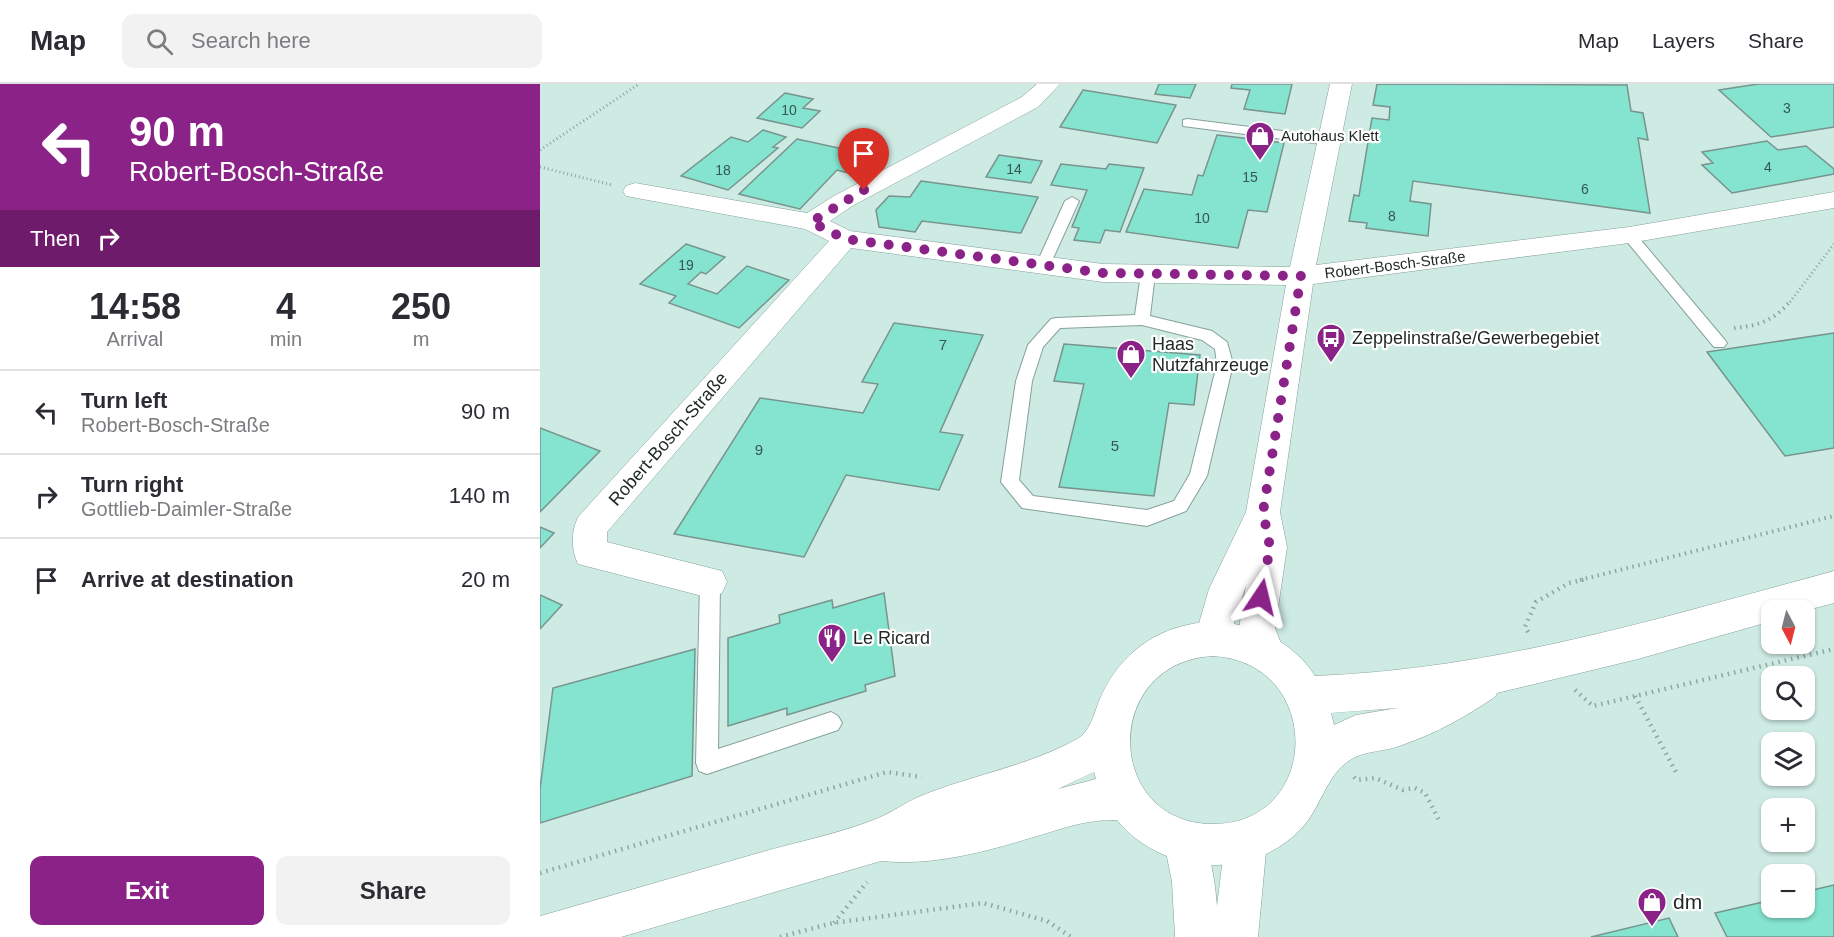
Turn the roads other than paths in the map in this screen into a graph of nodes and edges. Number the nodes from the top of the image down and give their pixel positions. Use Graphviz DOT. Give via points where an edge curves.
graph roads {
  1 [pos="1050,84"];
  2 [pos="1341,84"];
  3 [pos="1187,123"];
  4 [pos="1329,141"];
  5 [pos="635,191"];
  6 [pos="1834,200"];
  7 [pos="1072,201"];
  8 [pos="811,222"];
  9 [pos="1629,235"];
  10 [pos="845,239"];
  11 [pos="1043,266"];
  12 [pos="1148,274"];
  13 [pos="1301,276"];
  14 [pos="1142,320"];
  15 [pos="1719,343"];
  16 [pos="1263,512"];
  17 [pos="710,582"];
  18 [pos="1834,587"];
  19 [pos="1213,637"];
  20 [pos="1267,654"];
  21 [pos="1493,677"];
  22 [pos="1304,695"];
  23 [pos="831,723"];
  24 [pos="1110,729"];
  25 [pos="1311,773"];
  26 [pos="1128,800"];
  27 [pos="880,840"];
  28 [pos="1185,842"];
  29 [pos="1246,842"];
  30 [pos="544,937"];
  31 [pos="1197,937"];
  32 [pos="1236,937"];
  1 -- 8 [label="street" via="1030,102 843,201"];
  2 -- 4 [label="street"];
  3 -- 4 [label="lane"];
  4 -- 13 [label="street"];
  5 -- 8 [label="street, Robert-Bosch-Straße"];
  6 -- 9 [label="street, Robert-Bosch-Straße"];
  7 -- 11 [label="lane"];
  8 -- 10 [label="street, Robert-Bosch-Straße"];
  9 -- 13 [label="street, Robert-Bosch-Straße"];
  9 -- 15 [label="lane"];
  10 -- 11 [label="street, Robert-Bosch-Straße"];
  10 -- 17 [label="street, Robert-Bosch-Straße" via="590,527 590,553"];
  11 -- 12 [label="street, Robert-Bosch-Straße"];
  12 -- 13 [label="street, Robert-Bosch-Straße"];
  12 -- 14 [label="lane"];
  13 -- 16 [label="street"];
  14 -- 14 [label="lane" via="1207,335 1222,346 1225,364 1198,476 1180,507 1147,518 1028,503 1010,482 1024,381 1036,345 1056,323"];
  16 -- 19 [label="street" via="1227,589"];
  16 -- 20 [label="street" via="1270,547 1257,628"];
  17 -- 23 [label="lane" via="707,763"];
  18 -- 21 [label="street"];
  19 -- 20 [label="street" via="1241,642"];
  19 -- 24 [label="street" via="1173,645 1145,662 1124,688"];
  20 -- 22 [label="street" via="1288,672"];
  21 -- 22 [label="street" via="1358,695"];
  21 -- 25 [label="street" via="1428,717 1394,729 1356,735 1334,747"];
  22 -- 25 [label="street" via="1313,720 1316,746"];
  24 -- 26 [label="street" via="1117,777"];
  24 -- 27 [label="street" via="1094,752 1022,784 929,813"];
  25 -- 29 [label="street" via="1298,802 1275,826"];
  26 -- 27 [label="street" via="1093,799 1004,825 925,841"];
  26 -- 28 [label="street" via="1144,818"];
  27 -- 30 [label="street"];
  28 -- 29 [label="street" via="1216,846"];
  28 -- 31 [label="street" via="1194,882"];
  29 -- 32 [label="street"];
}
